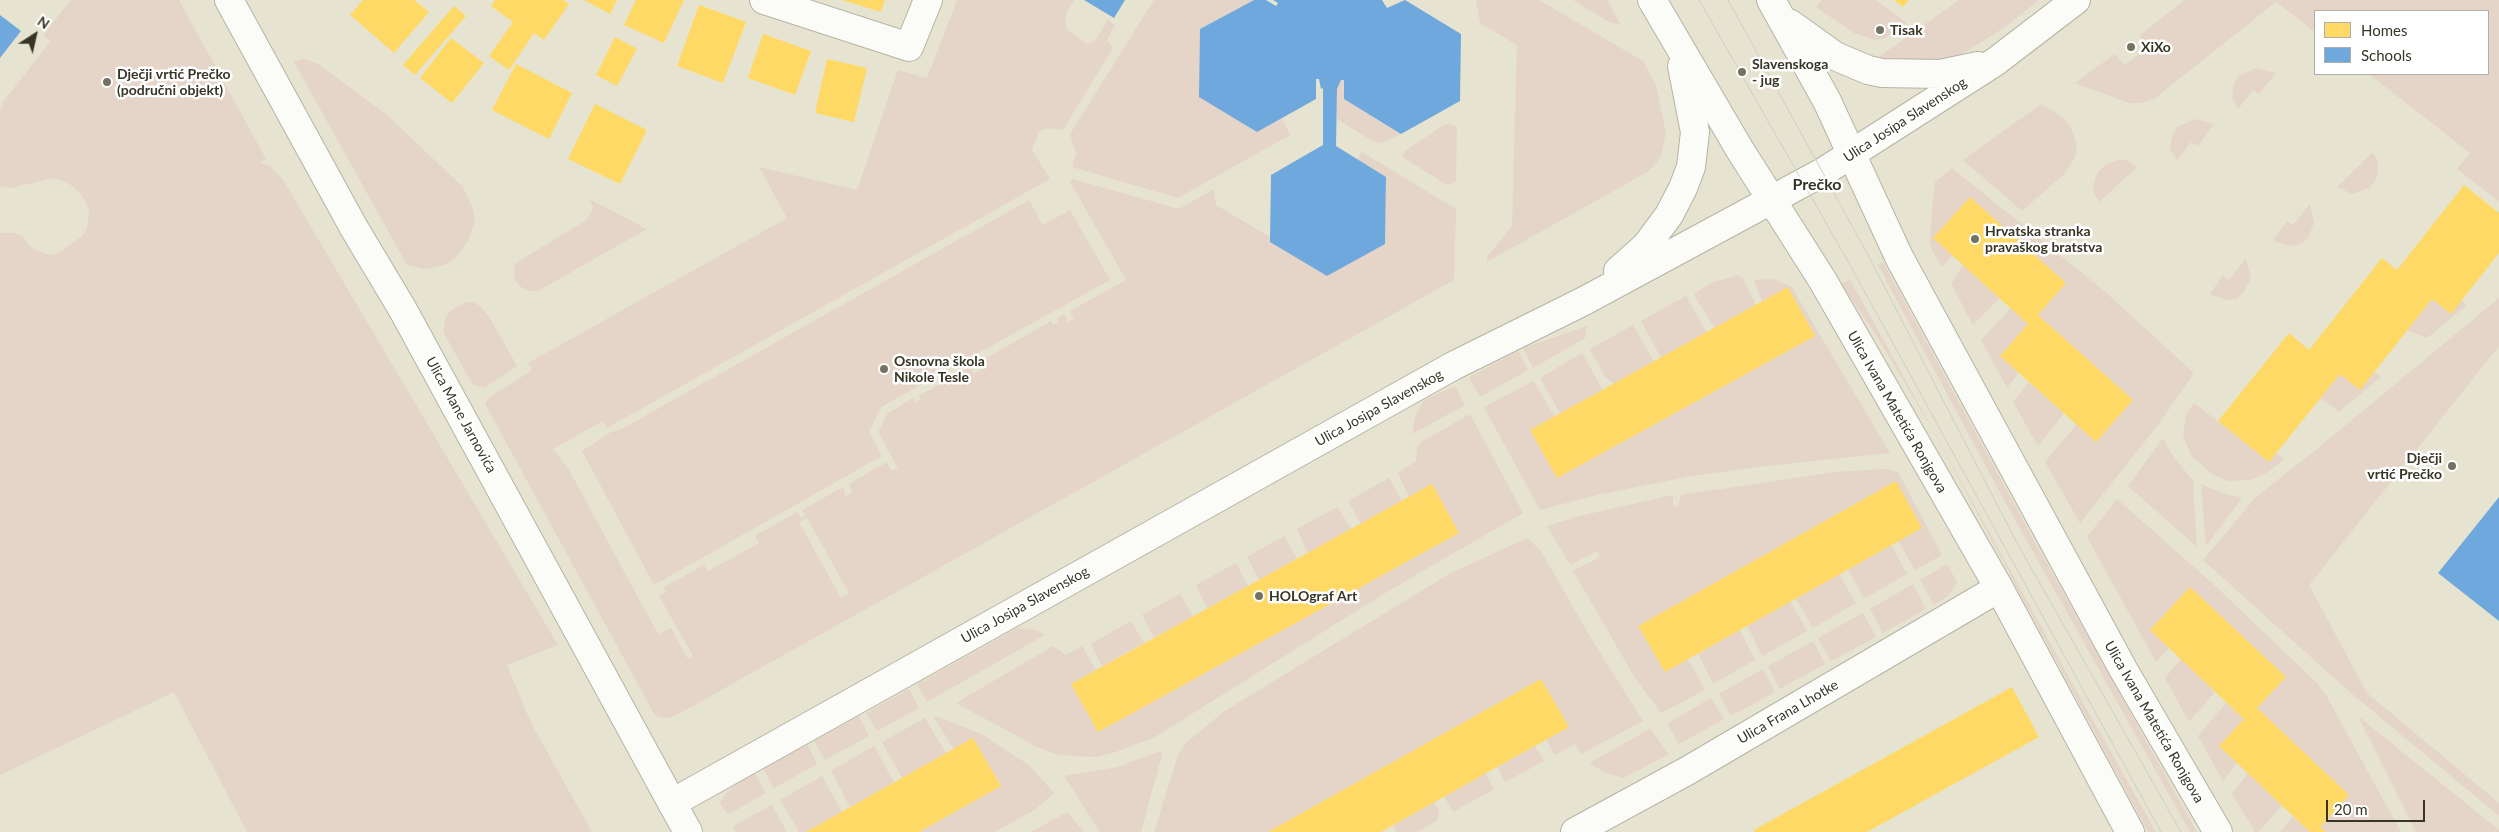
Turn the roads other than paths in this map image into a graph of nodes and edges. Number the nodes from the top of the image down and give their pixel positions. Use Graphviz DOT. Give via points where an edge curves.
graph roads {
  1 [pos="228,0"];
  2 [pos="766,0"];
  3 [pos="928,0"];
  4 [pos="1652,0"];
  5 [pos="2076,0"];
  6 [pos="1776,9"];
  7 [pos="1675,40"];
  8 [pos="1994,62"];
  9 [pos="1853,154"];
  10 [pos="1772,200"];
  11 [pos="1584,301"];
  12 [pos="1999,588"];
  13 [pos="672,803"];
  14 [pos="688,832"];
  15 [pos="1575,832"];
  16 [pos="2130,832"];
  17 [pos="2218,832"];
  1 -- 13 [label="street, Ulica Mane Jarnovića" via="406,316"];
  2 -- 3 [label="street" via="909,47"];
  4 -- 7 [label="street, Ulica Ivana Matetića Ronjgova"];
  5 -- 8 [label="street, Ulica Josipa Slavenskog"];
  6 -- 8 [label="street" via="1835,56 1882,74 1940,74"];
  6 -- 9 [label="street, Ulica Ivana Matetića Ronjgova"];
  7 -- 10 [label="street, Ulica Ivana Matetića Ronjgova"];
  7 -- 11 [label="street" via="1695,132 1692,167 1668,215 1646,246"];
  8 -- 9 [label="street, Ulica Josipa Slavenskog"];
  9 -- 10 [label="street, Ulica Josipa Slavenskog"];
  9 -- 17 [label="street, Ulica Ivana Matetića Ronjgova" via="1899,257 2122,669"];
  10 -- 11 [label="street, Ulica Josipa Slavenskog"];
  10 -- 12 [label="street, Ulica Ivana Matetića Ronjgova" via="1823,281"];
  11 -- 13 [label="street, Ulica Josipa Slavenskog" via="1452,366"];
  12 -- 15 [label="street, Ulica Frana Lhotke"];
  12 -- 16 [label="street, Ulica Ivana Matetića Ronjgova"];
  13 -- 14 [label="street, Ulica Mane Jarnovića"];
}
